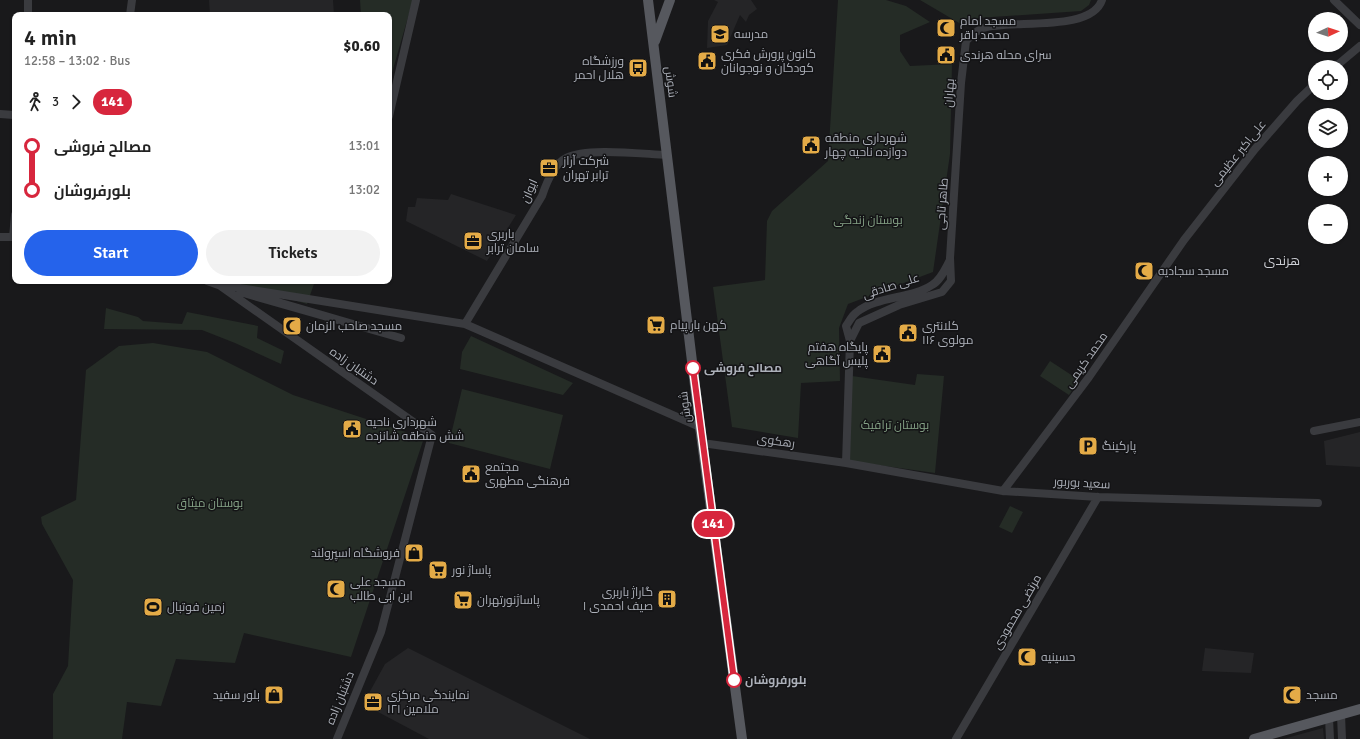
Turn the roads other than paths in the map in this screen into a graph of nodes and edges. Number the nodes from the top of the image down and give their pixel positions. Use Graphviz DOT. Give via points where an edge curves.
graph roads {
  1 [pos="28,0"];
  2 [pos="132,0"];
  3 [pos="416,0"];
  4 [pos="648,0"];
  5 [pos="670,0"];
  6 [pos="1102,0"];
  7 [pos="1334,0"];
  8 [pos="28,12"];
  9 [pos="130,12"];
  10 [pos="1360,25"];
  11 [pos="654,45"];
  12 [pos="1360,46"];
  13 [pos="1343,60"];
  14 [pos="1308,90"];
  15 [pos="392,103"];
  16 [pos="0,114"];
  17 [pos="12,116"];
  18 [pos="958,152"];
  19 [pos="667,155"];
  20 [pos="0,237"];
  21 [pos="12,237"];
  22 [pos="1184,240"];
  23 [pos="950,258"];
  24 [pos="216,284"];
  25 [pos="219,285"];
  26 [pos="464,324"];
  27 [pos="850,342"];
  28 [pos="1360,422"];
  29 [pos="700,427"];
  30 [pos="1314,431"];
  31 [pos="702,443"];
  32 [pos="846,463"];
  33 [pos="1003,490"];
  34 [pos="1098,497"];
  35 [pos="1318,503"];
  36 [pos="1360,709"];
  37 [pos="1340,715"];
  38 [pos="1329,718"];
  39 [pos="337,739"];
  40 [pos="742,739"];
  41 [pos="956,739"];
  42 [pos="1254,739"];
  43 [pos="1330,739"];
  44 [pos="1342,739"];
  1 -- 8 [label="street"];
  2 -- 9 [label="street"];
  3 -- 15 [label="street"];
  4 -- 11 [label="main road, شوش"];
  5 -- 11 [label="main road"];
  6 -- 18 [label="street, بهاران" via="1093,13 1081,18 984,28 971,35 965,48"];
  7 -- 10 [label="street"];
  11 -- 19 [label="main road, شوش"];
  12 -- 13 [label="street"];
  14 -- 22 [label="street, علی‌اکبر عظیمی" via="1255,149"];
  16 -- 17 [label="street"];
  18 -- 23 [label="street, طاهر تاجی"];
  19 -- 26 [label="street, ایوان" via="580,152 564,158 547,180 542,196"];
  19 -- 29 [label="main road, شوش"];
  20 -- 21 [label="street"];
  22 -- 33 [label="street, محمد کریمی" via="1089,377"];
  23 -- 27 [label="street, علی صادقی" via="951,281 942,292 899,305 859,323"];
  23 -- 27 [label="street, علی صادقی" via="942,276 932,285 855,312 846,326"];
  24 -- 25 [label="street"];
  25 -- 25 [label="street" via="264,300 401,338 363,327"];
  25 -- 26 [label="street"];
  25 -- 39 [label="street, دشتبان زاده" via="432,435 381,632"];
  26 -- 29 [label="street"];
  27 -- 32 [label="street, علی صادقی"];
  28 -- 30 [label="street"];
  29 -- 31 [label="main road, شوش"];
  31 -- 32 [label="street, رهکوی"];
  31 -- 40 [label="main road, شوش"];
  32 -- 33 [label="street, سعید بوربور"];
  33 -- 34 [label="street, سعید بوربور"];
  34 -- 35 [label="street, سعید بوربور"];
  34 -- 41 [label="street, مرتضی محمودی"];
  36 -- 37 [label="main road"];
  37 -- 38 [label="main road"];
  37 -- 44 [label="street"];
  38 -- 42 [label="main road"];
  38 -- 43 [label="street"];
}
